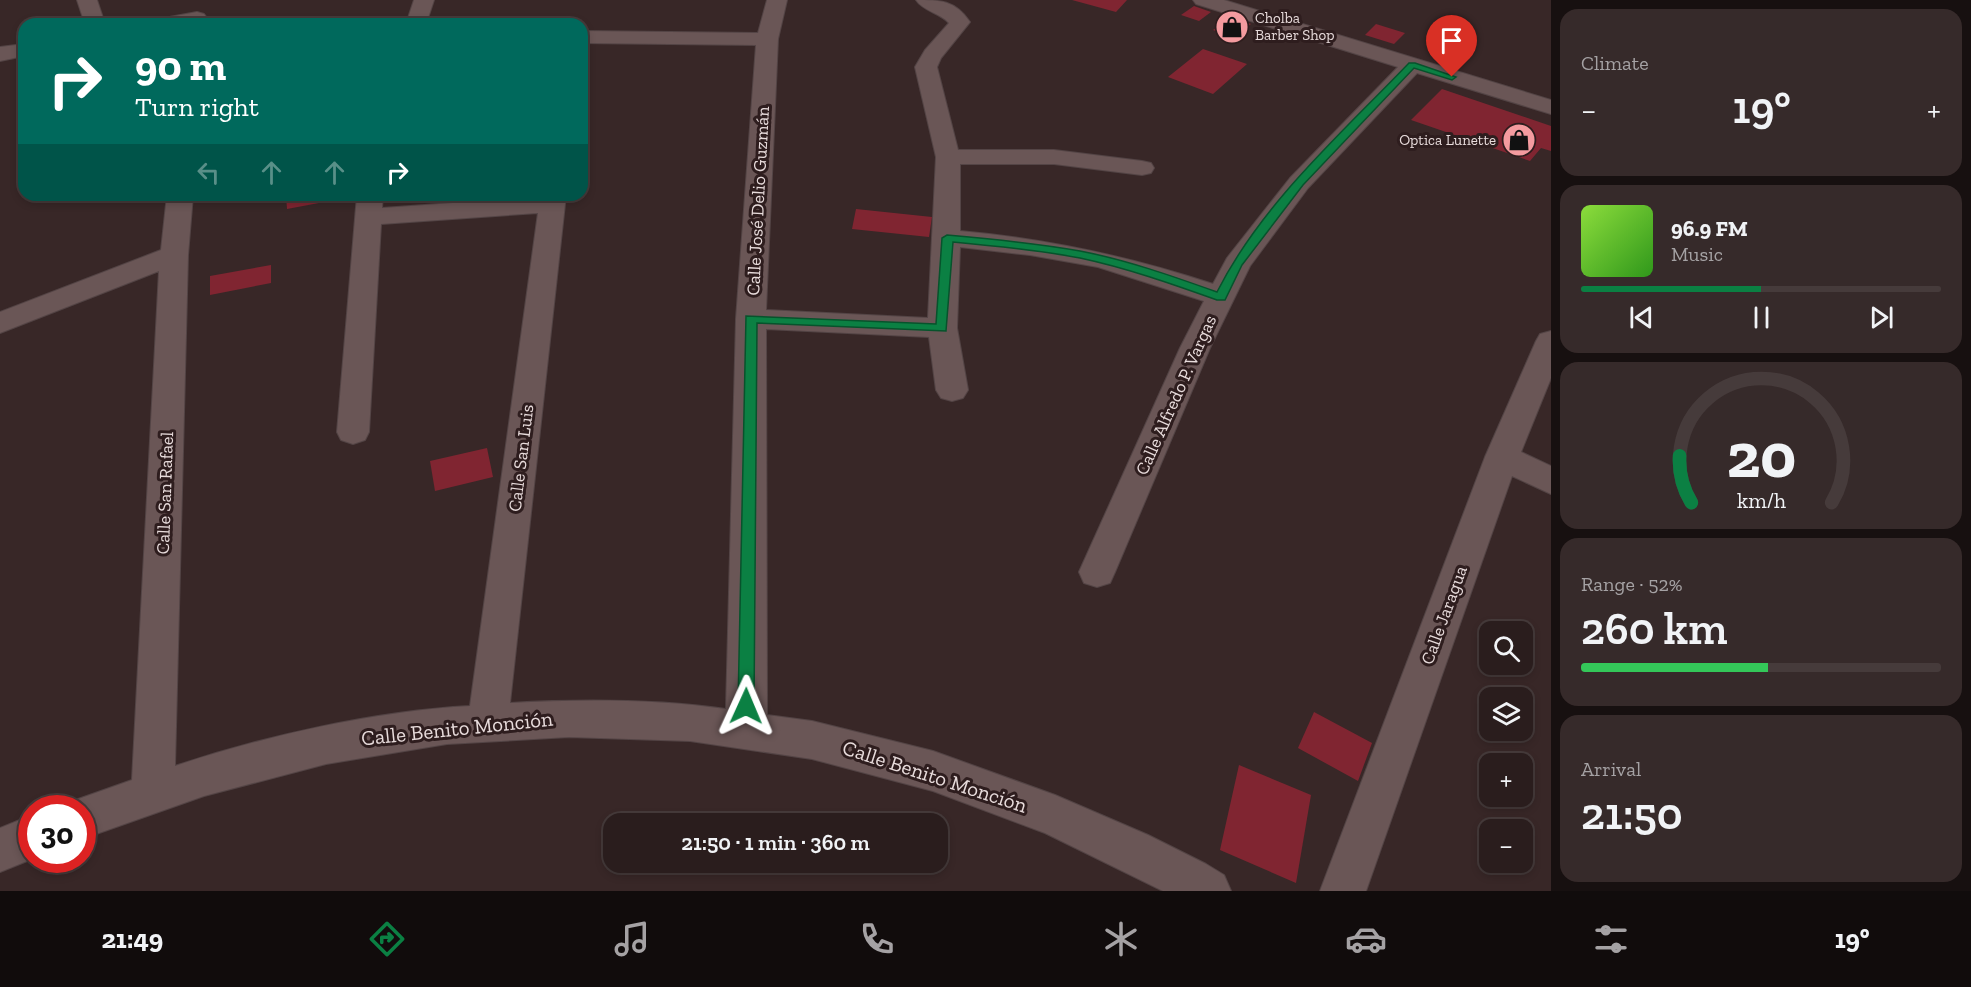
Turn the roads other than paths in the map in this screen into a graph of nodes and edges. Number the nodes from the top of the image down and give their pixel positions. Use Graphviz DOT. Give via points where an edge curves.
graph roads {
  1 [pos="87,0"];
  2 [pos="424,0"];
  3 [pos="777,0"];
  4 [pos="926,0"];
  5 [pos="1203,0"];
  6 [pos="1248,7"];
  7 [pos="198,14"];
  8 [pos="93,18"];
  9 [pos="183,18"];
  10 [pos="418,18"];
  11 [pos="588,37"];
  12 [pos="767,39"];
  13 [pos="18,51"];
  14 [pos="0,54"];
  15 [pos="1412,65"];
  16 [pos="1551,107"];
  17 [pos="948,157"];
  18 [pos="1142,168"];
  19 [pos="179,201"];
  20 [pos="522,201"];
  21 [pos="553,201"];
  22 [pos="368,206"];
  23 [pos="947,238"];
  24 [pos="174,255"];
  25 [pos="1221,297"];
  26 [pos="751,319"];
  27 [pos="0,323"];
  28 [pos="942,328"];
  29 [pos="1551,341"];
  30 [pos="952,390"];
  31 [pos="353,432"];
  32 [pos="1502,457"];
  33 [pos="1551,481"];
  34 [pos="1097,572"];
  35 [pos="488,720"];
  36 [pos="746,728"];
  37 [pos="153,790"];
  38 [pos="96,812"];
  39 [pos="18,843"];
  40 [pos="0,850"];
  41 [pos="1208,891"];
  42 [pos="1343,891"];
  1 -- 8 [label="street"];
  2 -- 10 [label="street"];
  3 -- 12 [label="street, Calle José Delio Guzmán"];
  4 -- 17 [label="street" via="960,22 954,34 930,55 926,67"];
  5 -- 6 [label="street"];
  6 -- 15 [label="street"];
  7 -- 9 [label="street"];
  11 -- 12 [label="street"];
  12 -- 26 [label="street, Calle José Delio Guzmán"];
  13 -- 14 [label="street"];
  15 -- 16 [label="street"];
  15 -- 25 [label="street, Calle Alfredo P. Vargas" via="1299,183 1237,264"];
  17 -- 18 [label="street" via="1054,157"];
  17 -- 23 [label="street"];
  19 -- 24 [label="street, Calle San Rafael"];
  20 -- 22 [label="street"];
  21 -- 35 [label="street, Calle San Luis"];
  22 -- 31 [label="street"];
  23 -- 25 [label="street" via="1081,255"];
  23 -- 28 [label="street"];
  24 -- 27 [label="street"];
  24 -- 37 [label="street, Calle San Rafael"];
  25 -- 34 [label="street, Calle Alfredo P. Vargas"];
  26 -- 28 [label="street"];
  26 -- 36 [label="street, Calle José Delio Guzmán"];
  28 -- 30 [label="street"];
  29 -- 32 [label="street, Calle Jaragua"];
  32 -- 33 [label="street"];
  32 -- 42 [label="street, Calle Jaragua"];
  35 -- 36 [label="street, Calle Benito Monción" via="618,718"];
  35 -- 37 [label="street, Calle Benito Monción" via="380,733 269,757"];
  36 -- 41 [label="street, Calle Benito Monción" via="833,744 921,767 1011,797 1102,837"];
  37 -- 38 [label="street, Calle Benito Monción"];
  39 -- 40 [label="street"];
}
